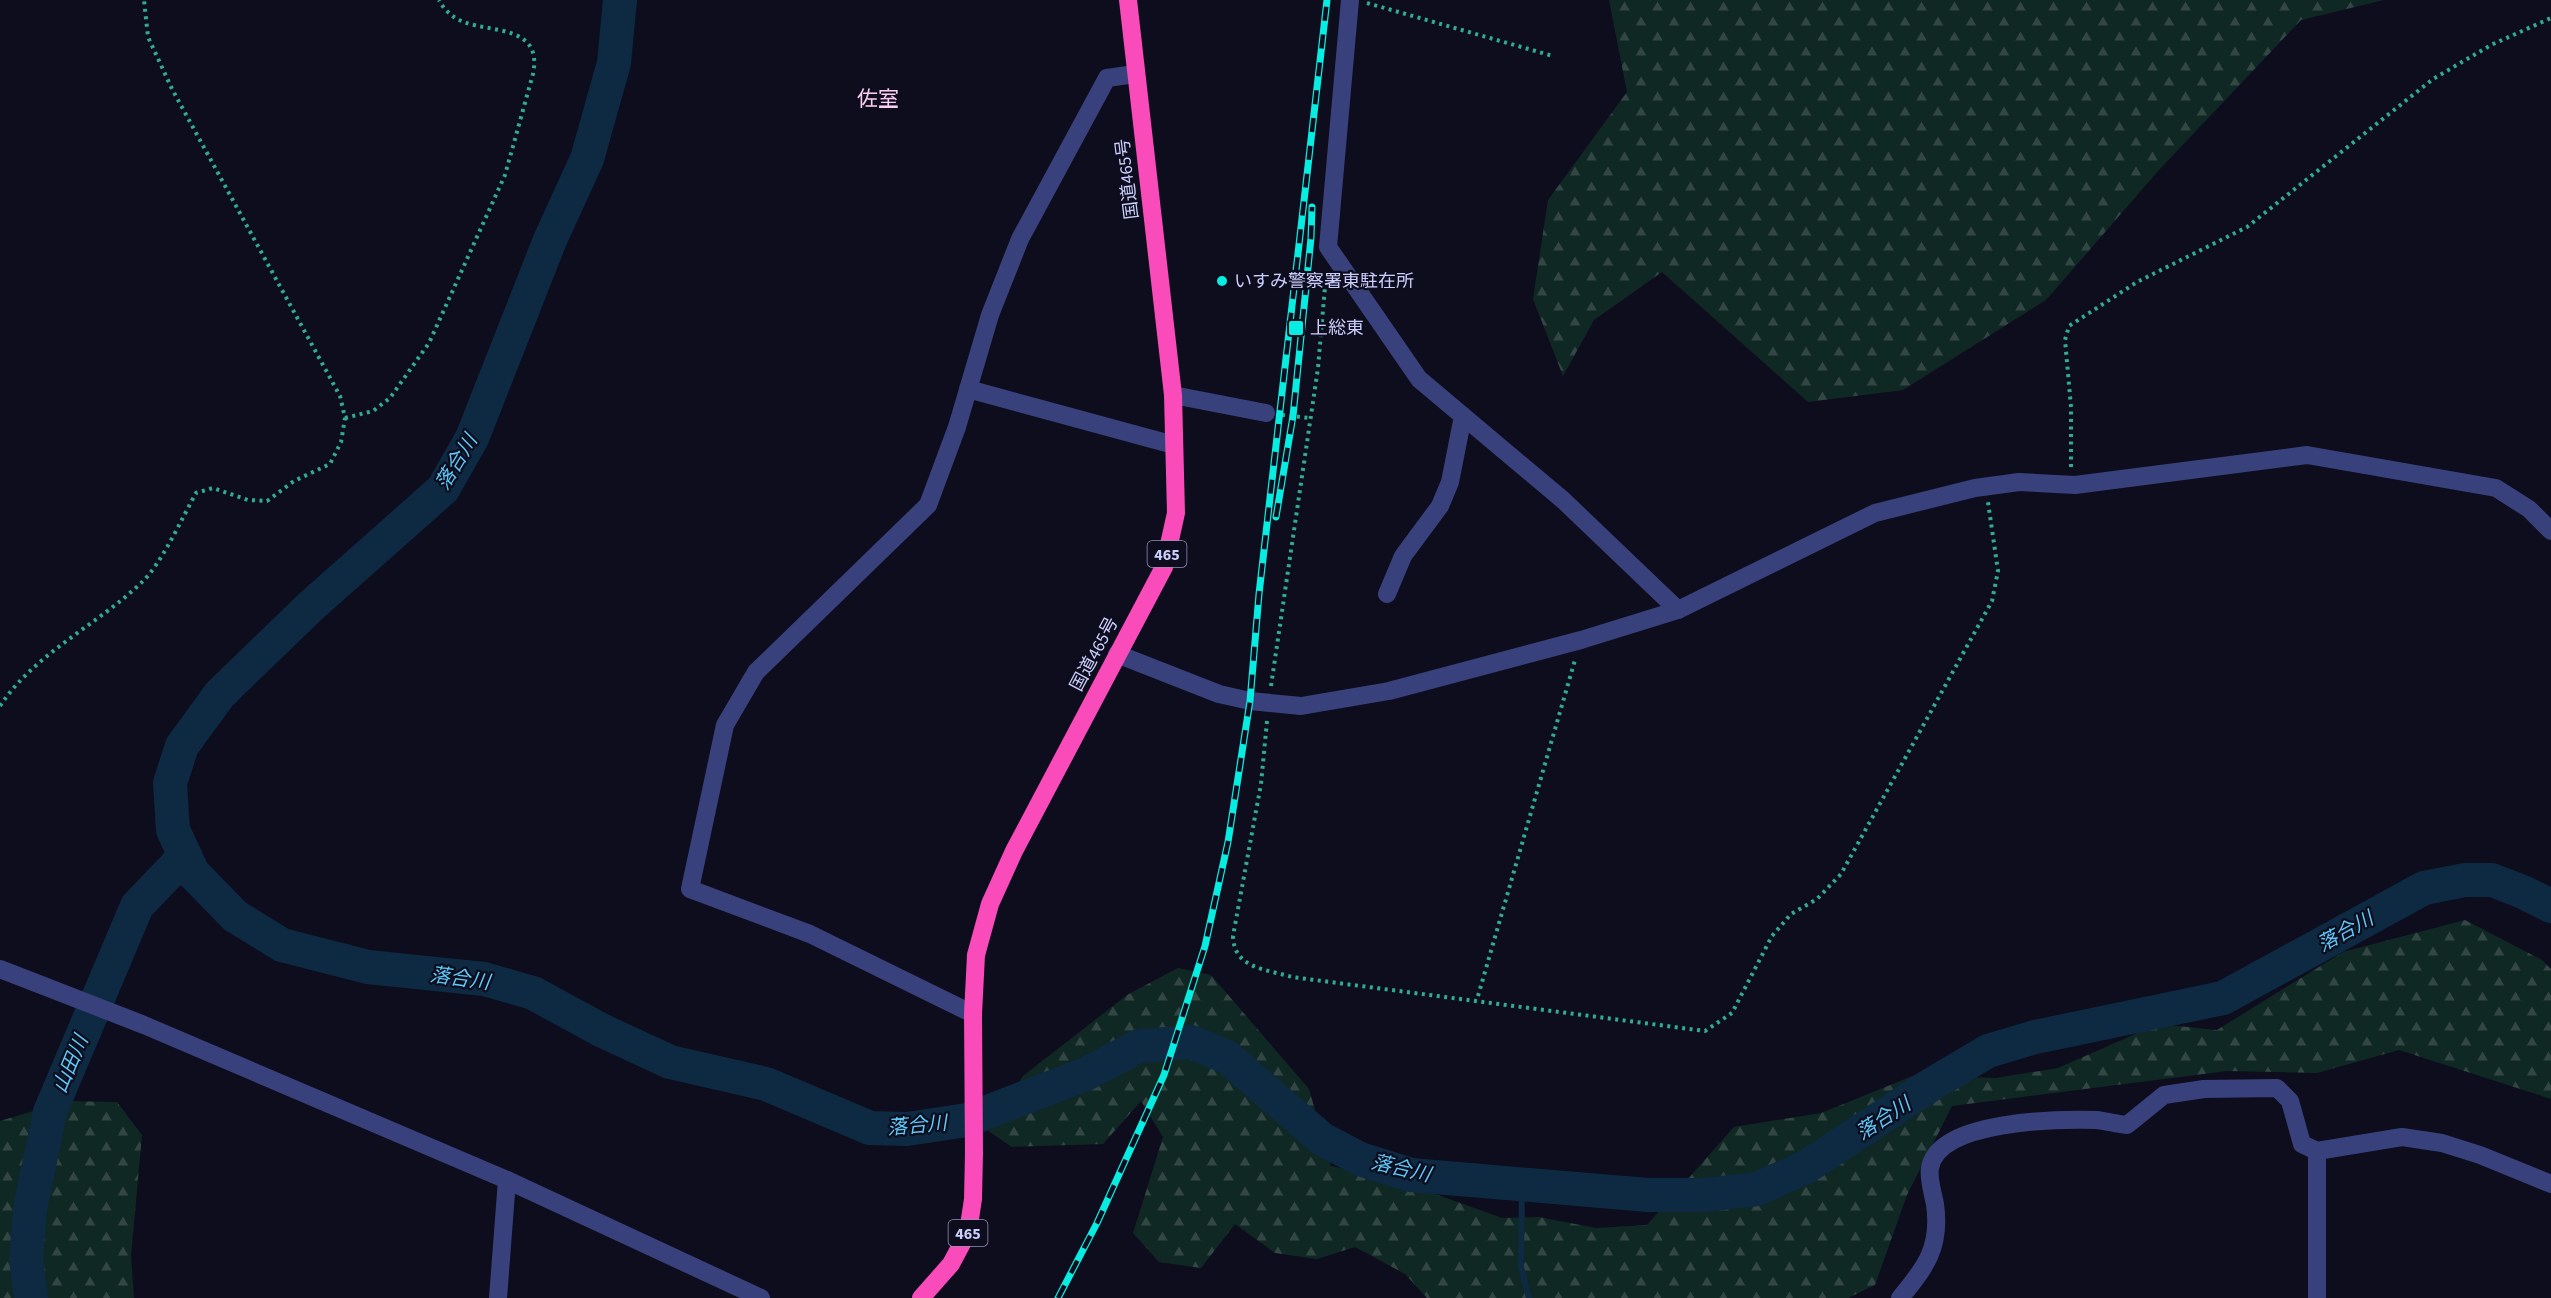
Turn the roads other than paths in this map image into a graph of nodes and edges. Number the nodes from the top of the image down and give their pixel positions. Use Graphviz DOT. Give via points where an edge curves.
graph roads {
  1 [pos="1128,0"];
  2 [pos="1358,2"];
  3 [pos="1135,74"];
  4 [pos="968,389"];
  5 [pos="1173,395"];
  6 [pos="1266,413"];
  7 [pos="1462,416"];
  8 [pos="1174,445"];
  9 [pos="2551,531"];
  10 [pos="1387,594"];
  11 [pos="1677,609"];
  12 [pos="1117,654"];
  13 [pos="0,969"];
  14 [pos="973,1014"];
  15 [pos="2317,1151"];
  16 [pos="507,1180"];
  17 [pos="2551,1184"];
  18 [pos="498,1298"];
  19 [pos="761,1298"];
  20 [pos="921,1298"];
  21 [pos="1900,1298"];
  22 [pos="2317,1298"];
  1 -- 3 [label="highway, 国道465号 / 465"];
  2 -- 7 [label="street" via="1328,247 1419,379"];
  3 -- 4 [label="street" via="1107,78 1020,239 990,315"];
  3 -- 5 [label="highway, 国道465号 / 465"];
  4 -- 8 [label="street"];
  4 -- 14 [label="street" via="928,505 756,672 725,725 690,890 810,934"];
  5 -- 6 [label="street"];
  5 -- 8 [label="highway, 国道465号 / 465"];
  7 -- 10 [label="street" via="1450,482 1440,506 1403,556"];
  7 -- 11 [label="street" via="1563,500"];
  8 -- 12 [label="highway, 国道465号 / 465" via="1176,513 1164,567"];
  9 -- 11 [label="street" via="2529,510 2496,489 2307,455 2075,485 2019,482 1875,513"];
  11 -- 12 [label="street" via="1581,640 1389,691 1301,706 1219,694"];
  12 -- 14 [label="highway, 国道465号 / 465" via="990,904 976,955"];
  13 -- 16 [label="street" via="144,1025"];
  14 -- 20 [label="highway, 国道465号 / 465" via="973,1199 968,1232 951,1264"];
  15 -- 17 [label="street" via="2402,1137 2442,1143"];
  15 -- 21 [label="street" via="2302,1144 2290,1101 2277,1088 2204,1089 2164,1095 2127,1125 2097,1120 2029,1122 1959,1137 1940,1149 1929,1168 1936,1210 1935,1238 1925,1268"];
  15 -- 22 [label="street"];
  16 -- 18 [label="street"];
  16 -- 19 [label="street"];
}
